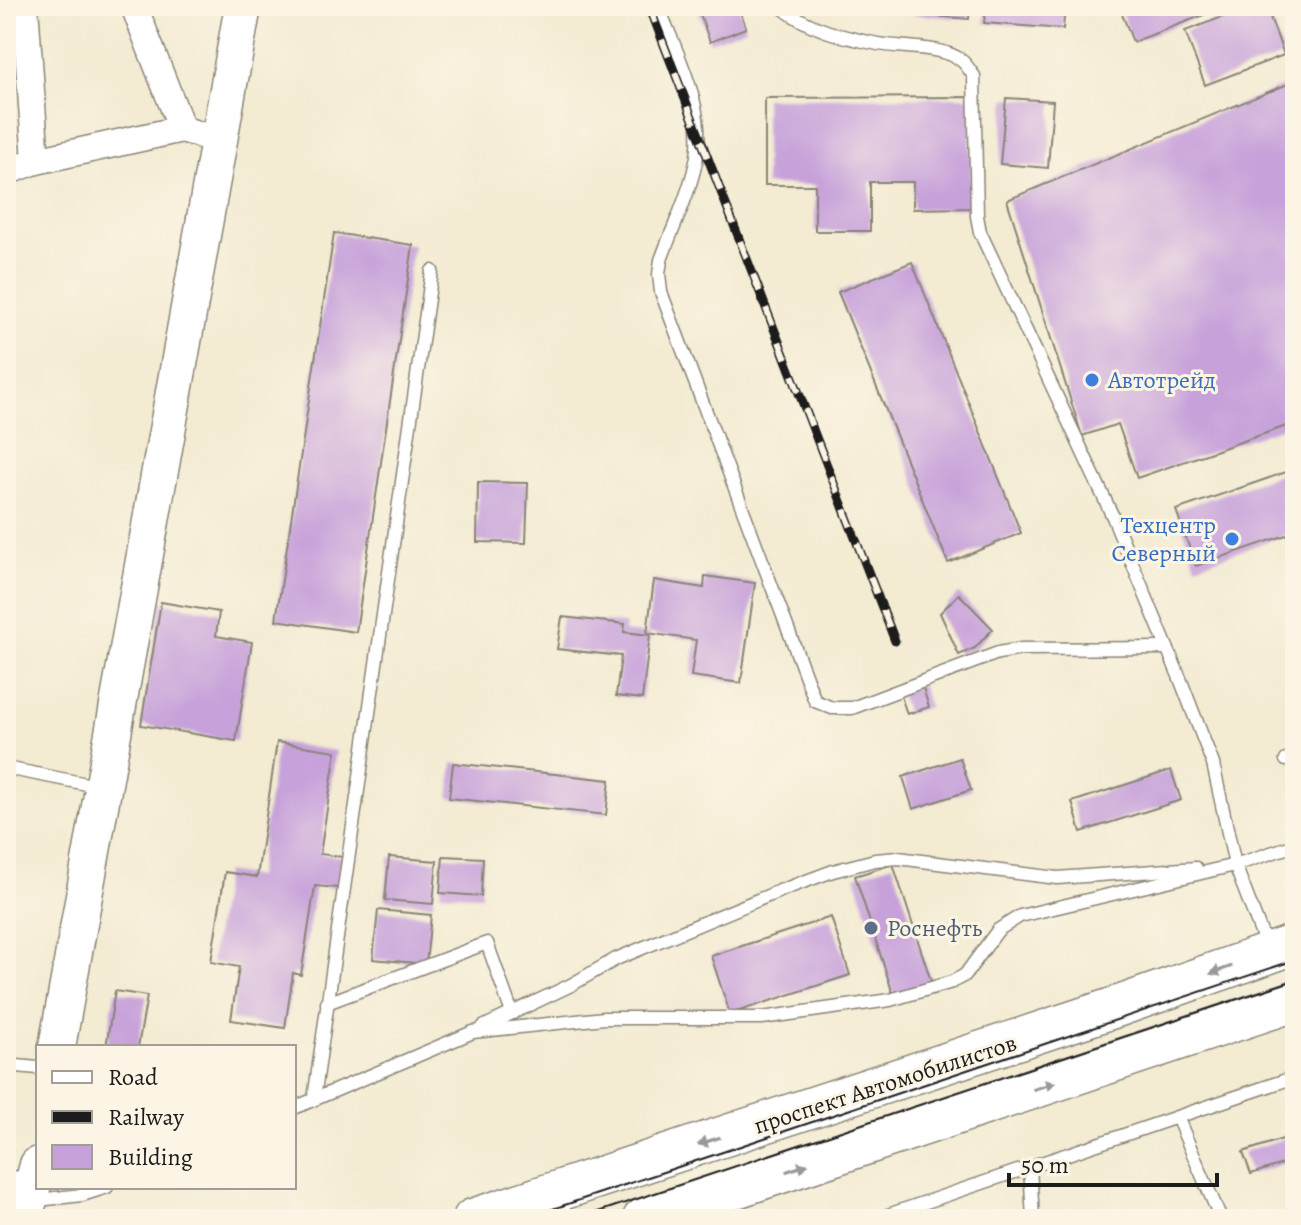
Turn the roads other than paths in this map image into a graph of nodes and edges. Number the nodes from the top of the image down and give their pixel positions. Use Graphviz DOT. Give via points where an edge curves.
graph roads {
  1 [pos="25,6"];
  2 [pos="134,6"];
  3 [pos="243,6"];
  4 [pos="658,6"];
  5 [pos="780,6"];
  6 [pos="182,129"];
  7 [pos="219,141"];
  8 [pos="36,161"];
  9 [pos="6,172"];
  10 [pos="432,271"];
  11 [pos="1167,648"];
  12 [pos="6,768"];
  13 [pos="105,788"];
  14 [pos="1295,845"];
  15 [pos="1235,865"];
  16 [pos="1282,948"];
  17 [pos="1295,1001"];
  18 [pos="327,1003"];
  19 [pos="512,1013"];
  20 [pos="473,1032"];
  21 [pos="57,1045"];
  22 [pos="6,1065"];
  23 [pos="36,1068"];
  24 [pos="1295,1077"];
  25 [pos="314,1099"];
  26 [pos="296,1107"];
  27 [pos="1177,1117"];
  28 [pos="1030,1167"];
  29 [pos="101,1189"];
  30 [pos="23,1193"];
  31 [pos="473,1219"];
  32 [pos="643,1219"];
  33 [pos="876,1219"];
  34 [pos="1033,1219"];
  35 [pos="1221,1219"];
  1 -- 8 [label="street"];
  2 -- 6 [label="street"];
  3 -- 7 [label="street"];
  4 -- 11 [label="lane" via="691,89 698,132 695,168 661,260 661,292 815,701 852,708 998,653 1022,649"];
  5 -- 11 [label="lane" via="799,21 829,32 947,53 974,76 980,232 1113,517"];
  6 -- 7 [label="street"];
  6 -- 8 [label="street"];
  7 -- 13 [label="street"];
  8 -- 9 [label="street"];
  10 -- 18 [label="lane"];
  11 -- 15 [label="lane" via="1213,764"];
  12 -- 13 [label="lane"];
  13 -- 21 [label="street"];
  14 -- 15 [label="lane"];
  15 -- 16 [label="lane"];
  15 -- 19 [label="lane" via="1057,878 898,858 875,860 782,890 616,959"];
  15 -- 20 [label="lane" via="1020,916 998,930 965,975 890,1000 762,1018 604,1018"];
  16 -- 31 [label="main road, проспект Автомобилистов, one-way"];
  32 -- 17 [label="main road, one-way"];
  18 -- 19 [label="lane" via="487,943"];
  18 -- 25 [label="lane"];
  19 -- 20 [label="lane"];
  20 -- 25 [label="lane"];
  22 -- 23 [label="lane"];
  24 -- 27 [label="lane"];
  25 -- 26 [label="lane"];
  27 -- 28 [label="lane"];
  27 -- 35 [label="lane"];
  28 -- 33 [label="lane"];
  28 -- 34 [label="lane"];
  29 -- 30 [label="lane" via="82,1195"];
}
